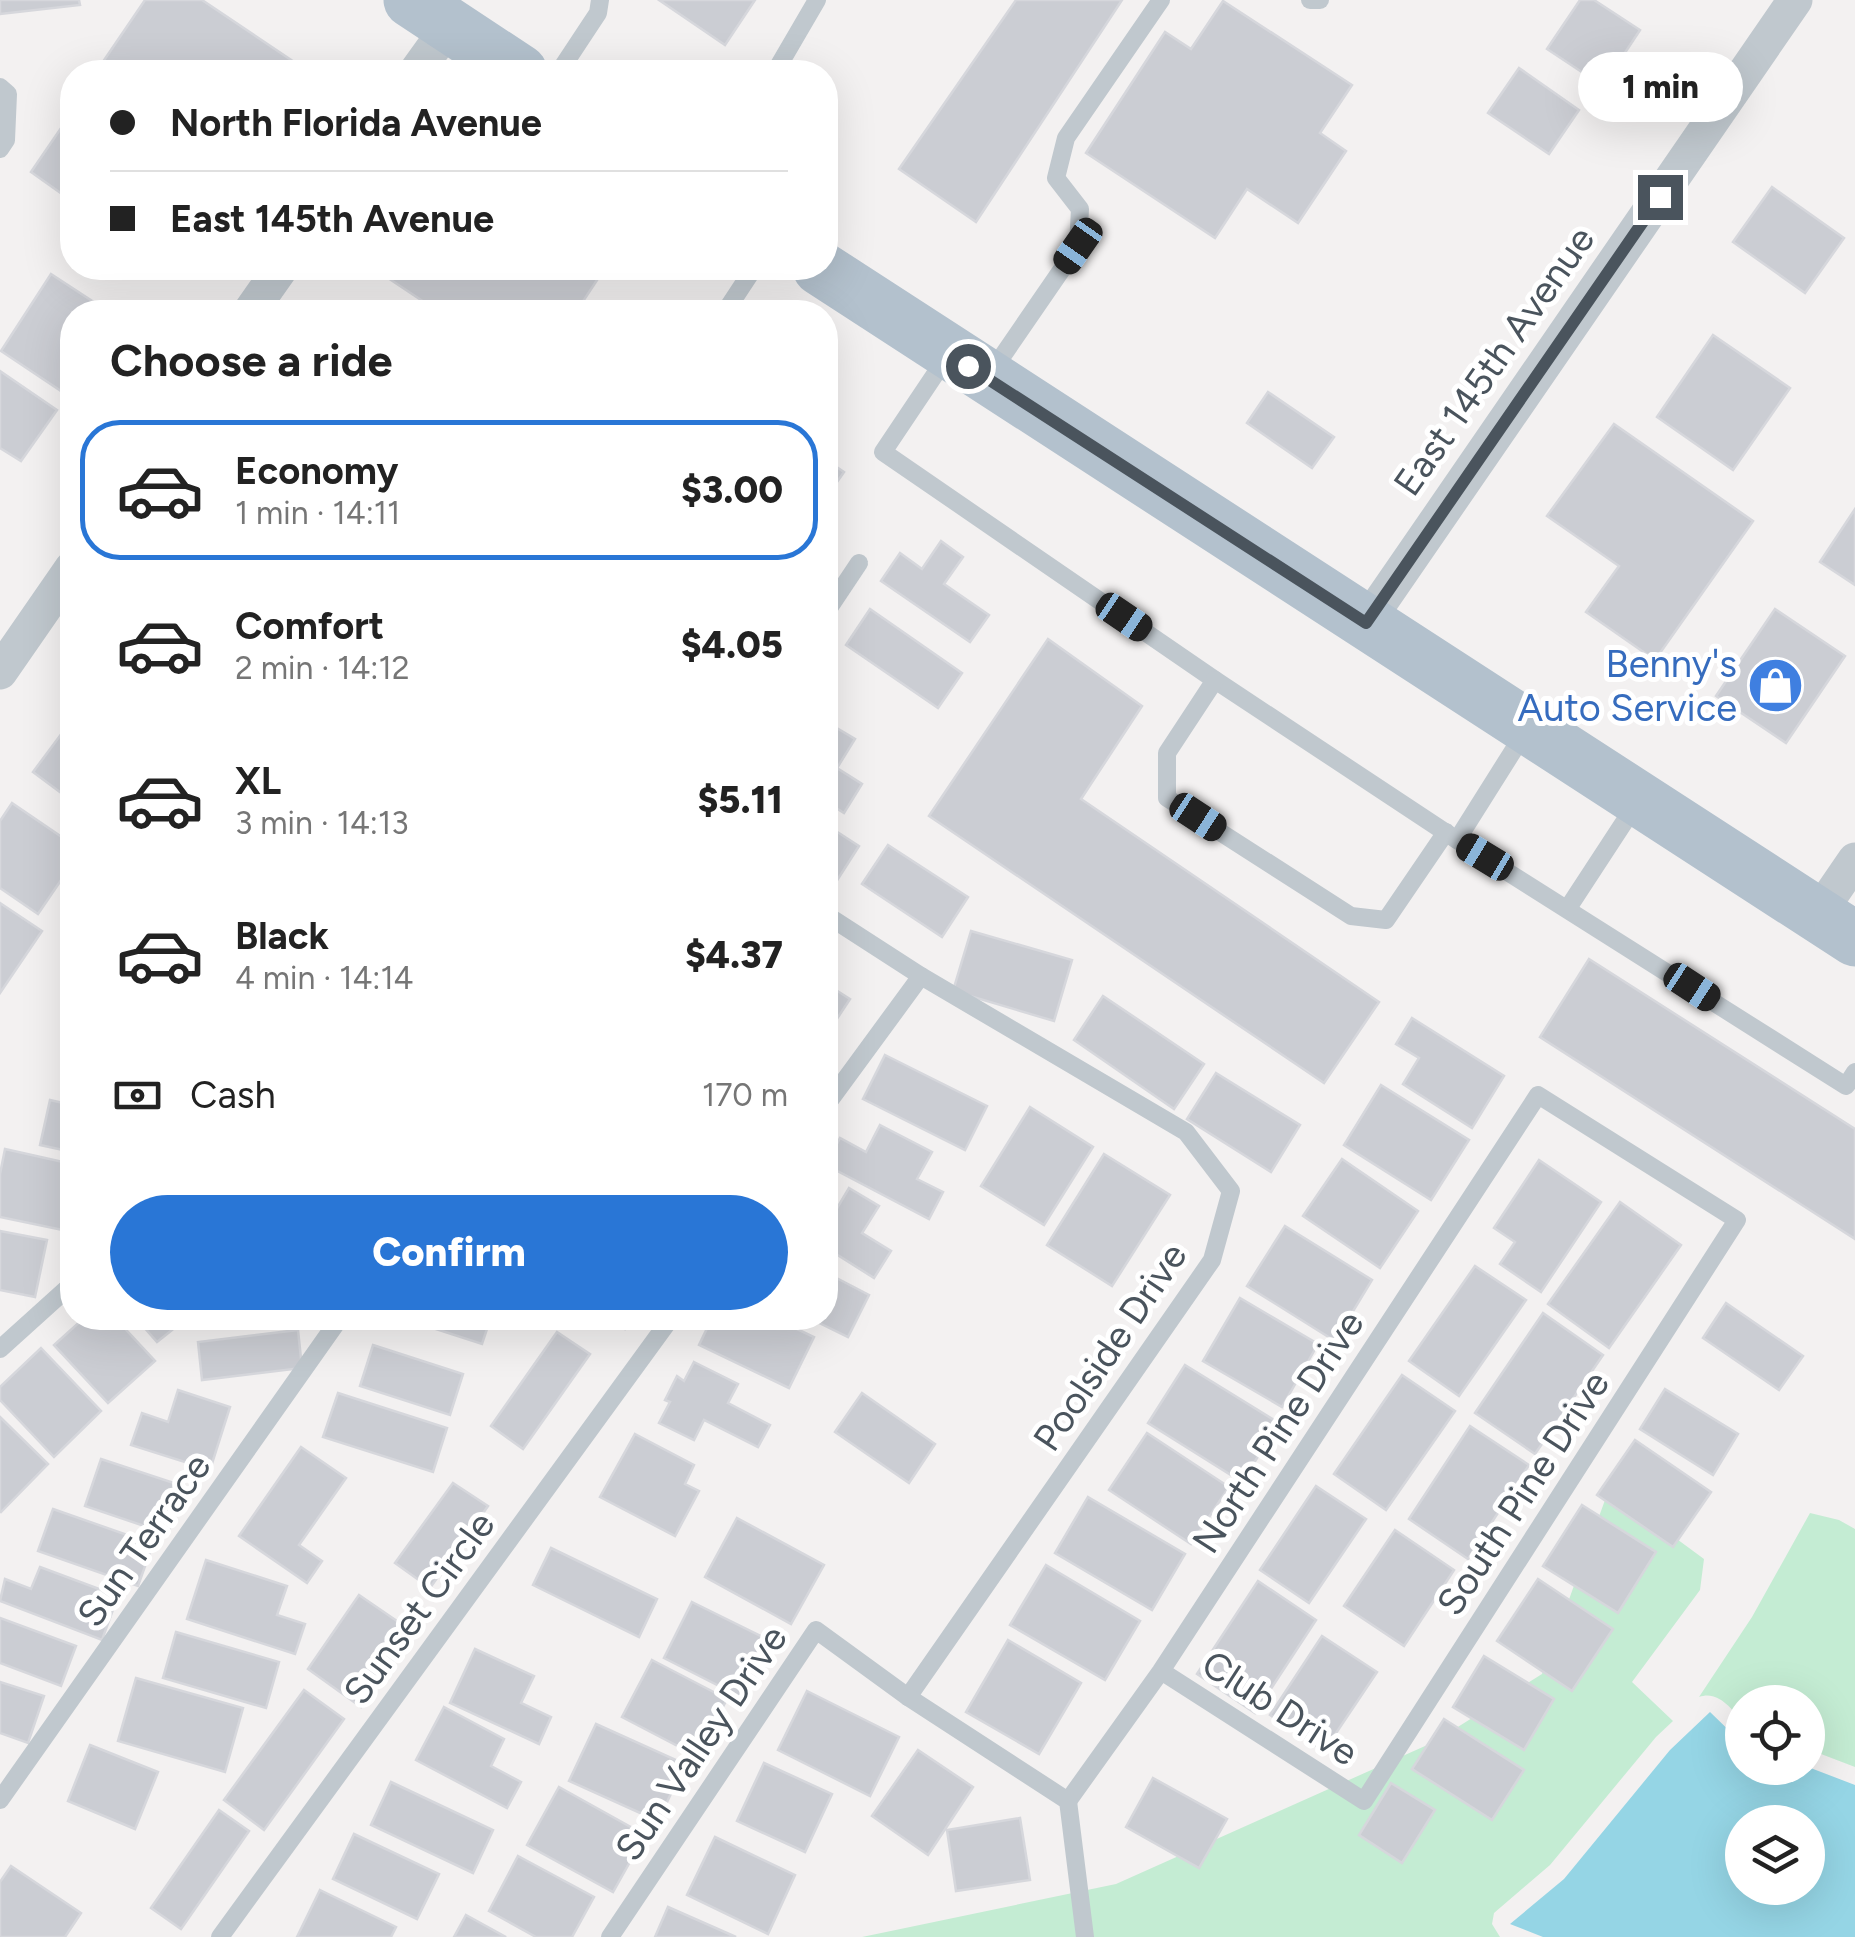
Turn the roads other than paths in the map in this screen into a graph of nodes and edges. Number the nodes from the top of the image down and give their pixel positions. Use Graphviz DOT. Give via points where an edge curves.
graph roads {
  1 [pos="600,0"];
  2 [pos="816,0"];
  3 [pos="1161,0"];
  4 [pos="1310,0"];
  5 [pos="1320,0"];
  6 [pos="1794,0"];
  7 [pos="437,11"];
  8 [pos="420,60"];
  9 [pos="504,60"];
  10 [pos="567,60"];
  11 [pos="782,60"];
  12 [pos="0,88"];
  13 [pos="0,149"];
  14 [pos="838,280"];
  15 [pos="968,366"];
  16 [pos="859,562"];
  17 [pos="60,585"];
  18 [pos="838,594"];
  19 [pos="1366,623"];
  20 [pos="0,672"];
  21 [pos="1215,680"];
  22 [pos="1528,727"];
  23 [pos="1639,799"];
  24 [pos="1451,836"];
  25 [pos="1855,860"];
  26 [pos="1568,908"];
  27 [pos="838,922"];
  28 [pos="1836,926"];
  29 [pos="920,976"];
  30 [pos="1855,1072"];
  31 [pos="838,1089"];
  32 [pos="1736,1220"];
  33 [pos="60,1295"];
  34 [pos="332,1330"];
  35 [pos="663,1330"];
  36 [pos="0,1349"];
  37 [pos="1161,1671"];
  38 [pos="908,1697"];
  39 [pos="0,1800"];
  40 [pos="1364,1800"];
  41 [pos="1068,1802"];
  42 [pos="220,1937"];
  43 [pos="610,1937"];
  44 [pos="1085,1937"];
  1 -- 10 [label="lane"];
  2 -- 11 [label="lane"];
  3 -- 15 [label="lane" via="1066,138 1056,178 1080,209 1078,246"];
  4 -- 5 [label="lane"];
  6 -- 19 [label="street, East 145th Avenue"];
  7 -- 8 [label="street"];
  7 -- 9 [label="main road"];
  12 -- 13 [label="lane" via="8,94"];
  14 -- 15 [label="main road"];
  15 -- 19 [label="main road"];
  15 -- 21 [label="lane" via="882,452"];
  16 -- 18 [label="lane"];
  17 -- 20 [label="street"];
  19 -- 22 [label="main road"];
  21 -- 24 [label="lane"];
  21 -- 24 [label="lane" via="1167,753 1167,798 1351,916 1386,920"];
  22 -- 23 [label="main road"];
  22 -- 24 [label="lane"];
  23 -- 26 [label="lane"];
  23 -- 28 [label="main road"];
  24 -- 26 [label="lane"];
  25 -- 28 [label="street"];
  26 -- 30 [label="lane" via="1846,1086"];
  27 -- 29 [label="lane"];
  29 -- 31 [label="lane"];
  29 -- 38 [label="lane, Poolside Drive" via="1186,1132 1231,1192 1212,1260"];
  32 -- 37 [label="lane, North Pine Drive" via="1538,1095"];
  32 -- 40 [label="lane, South Pine Drive"];
  33 -- 36 [label="lane"];
  34 -- 39 [label="lane, Sun Terrace"];
  35 -- 42 [label="lane, Sunset Circle"];
  37 -- 40 [label="lane, Club Drive"];
  37 -- 41 [label="lane, North Pine Drive"];
  38 -- 41 [label="lane"];
  38 -- 43 [label="lane, Sun Valley Drive" via="816,1630"];
  41 -- 44 [label="lane"];
}
